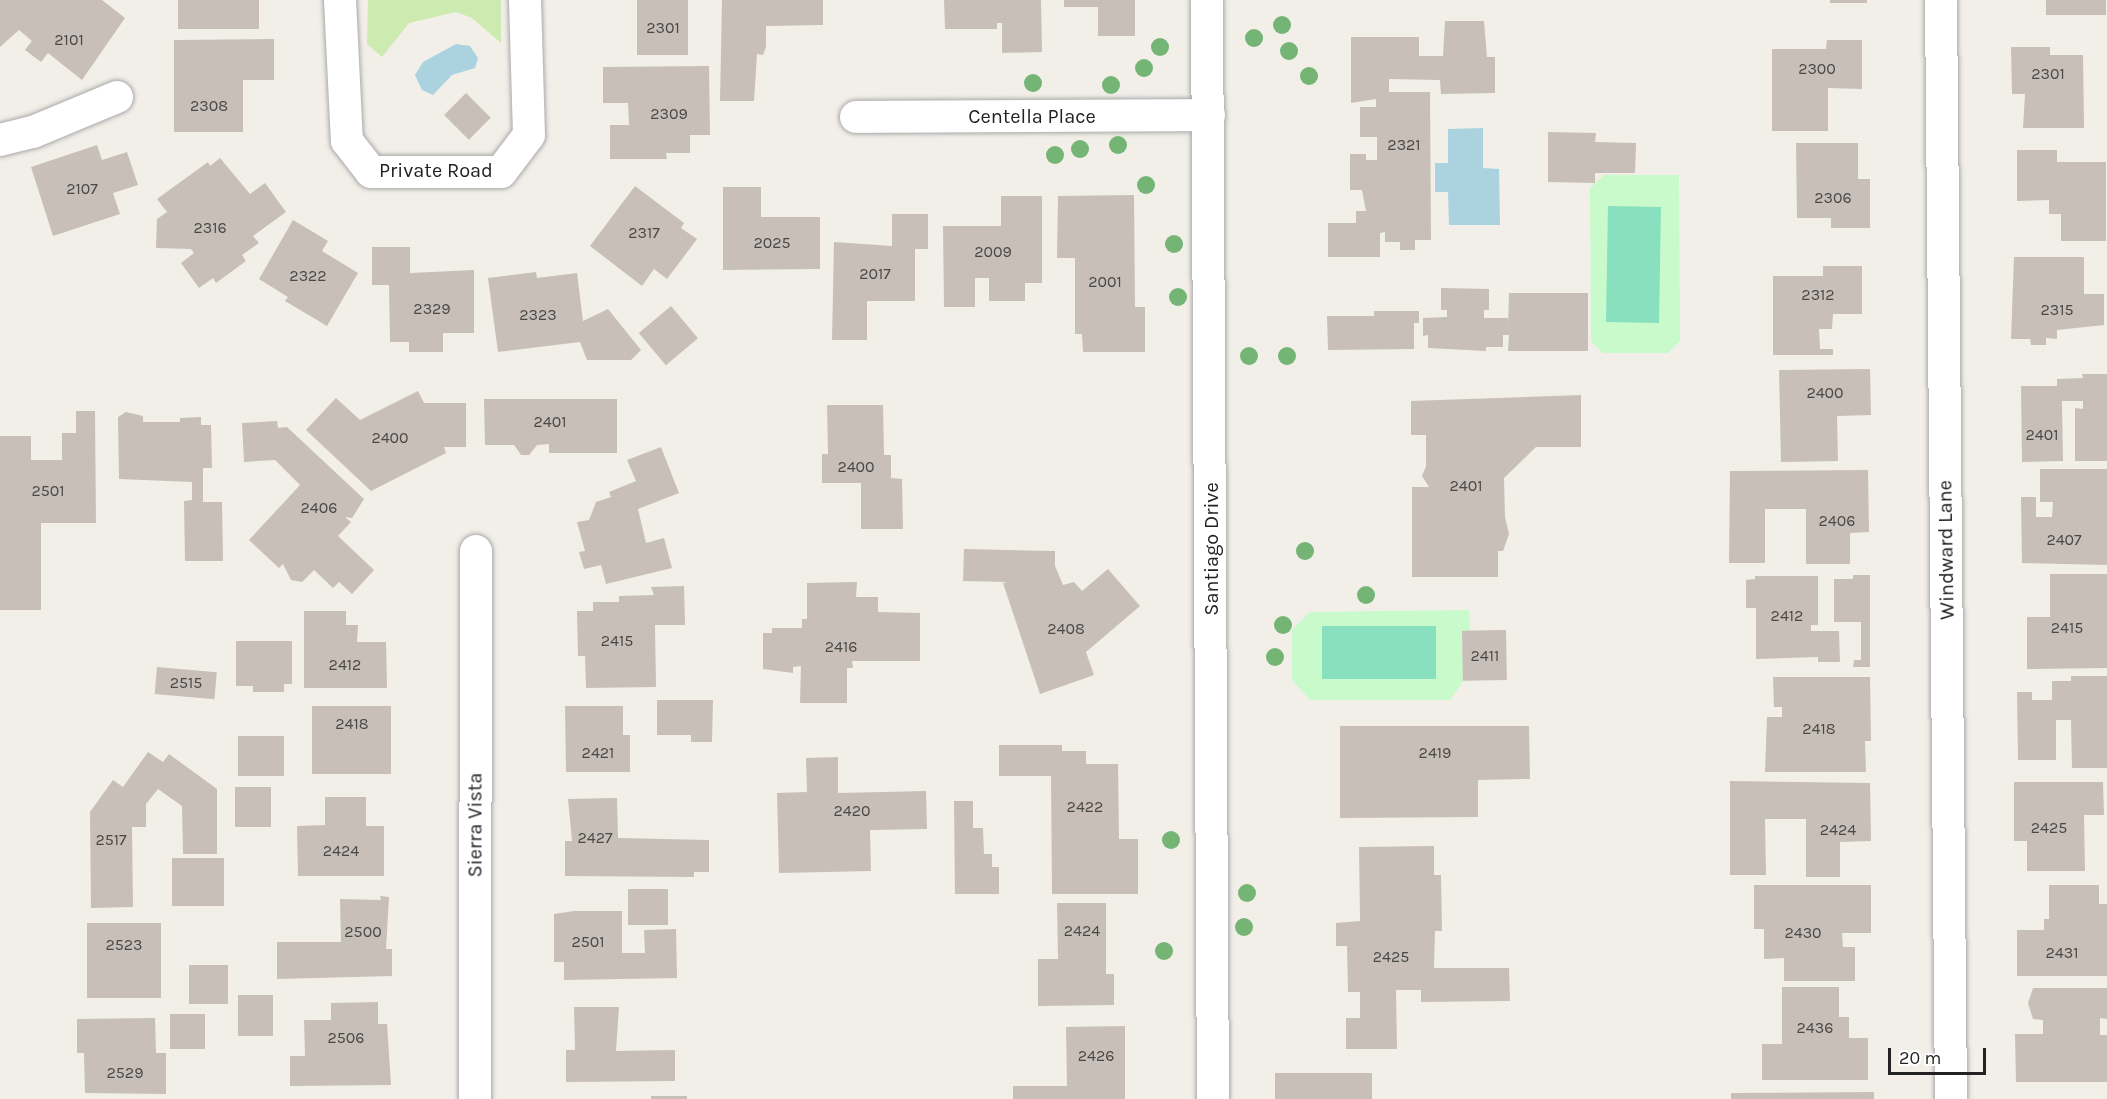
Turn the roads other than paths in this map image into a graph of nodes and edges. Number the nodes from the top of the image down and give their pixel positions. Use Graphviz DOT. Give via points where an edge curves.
graph roads {
  1 [pos="340,0"];
  2 [pos="525,0"];
  3 [pos="1207,0"];
  4 [pos="1941,0"];
  5 [pos="117,97"];
  6 [pos="1209,115"];
  7 [pos="856,117"];
  8 [pos="0,140"];
  9 [pos="476,551"];
  10 [pos="475,1099"];
  11 [pos="1213,1099"];
  12 [pos="1951,1099"];
  1 -- 2 [label="street, Private Road" via="347,141 371,172 501,172 528,135"];
  3 -- 6 [label="street, Santiago Drive"];
  4 -- 12 [label="street, Windward Lane"];
  5 -- 8 [label="street" via="33,132"];
  6 -- 7 [label="street, Centella Place"];
  6 -- 11 [label="street, Santiago Drive"];
  9 -- 10 [label="street, Sierra Vista"];
}
